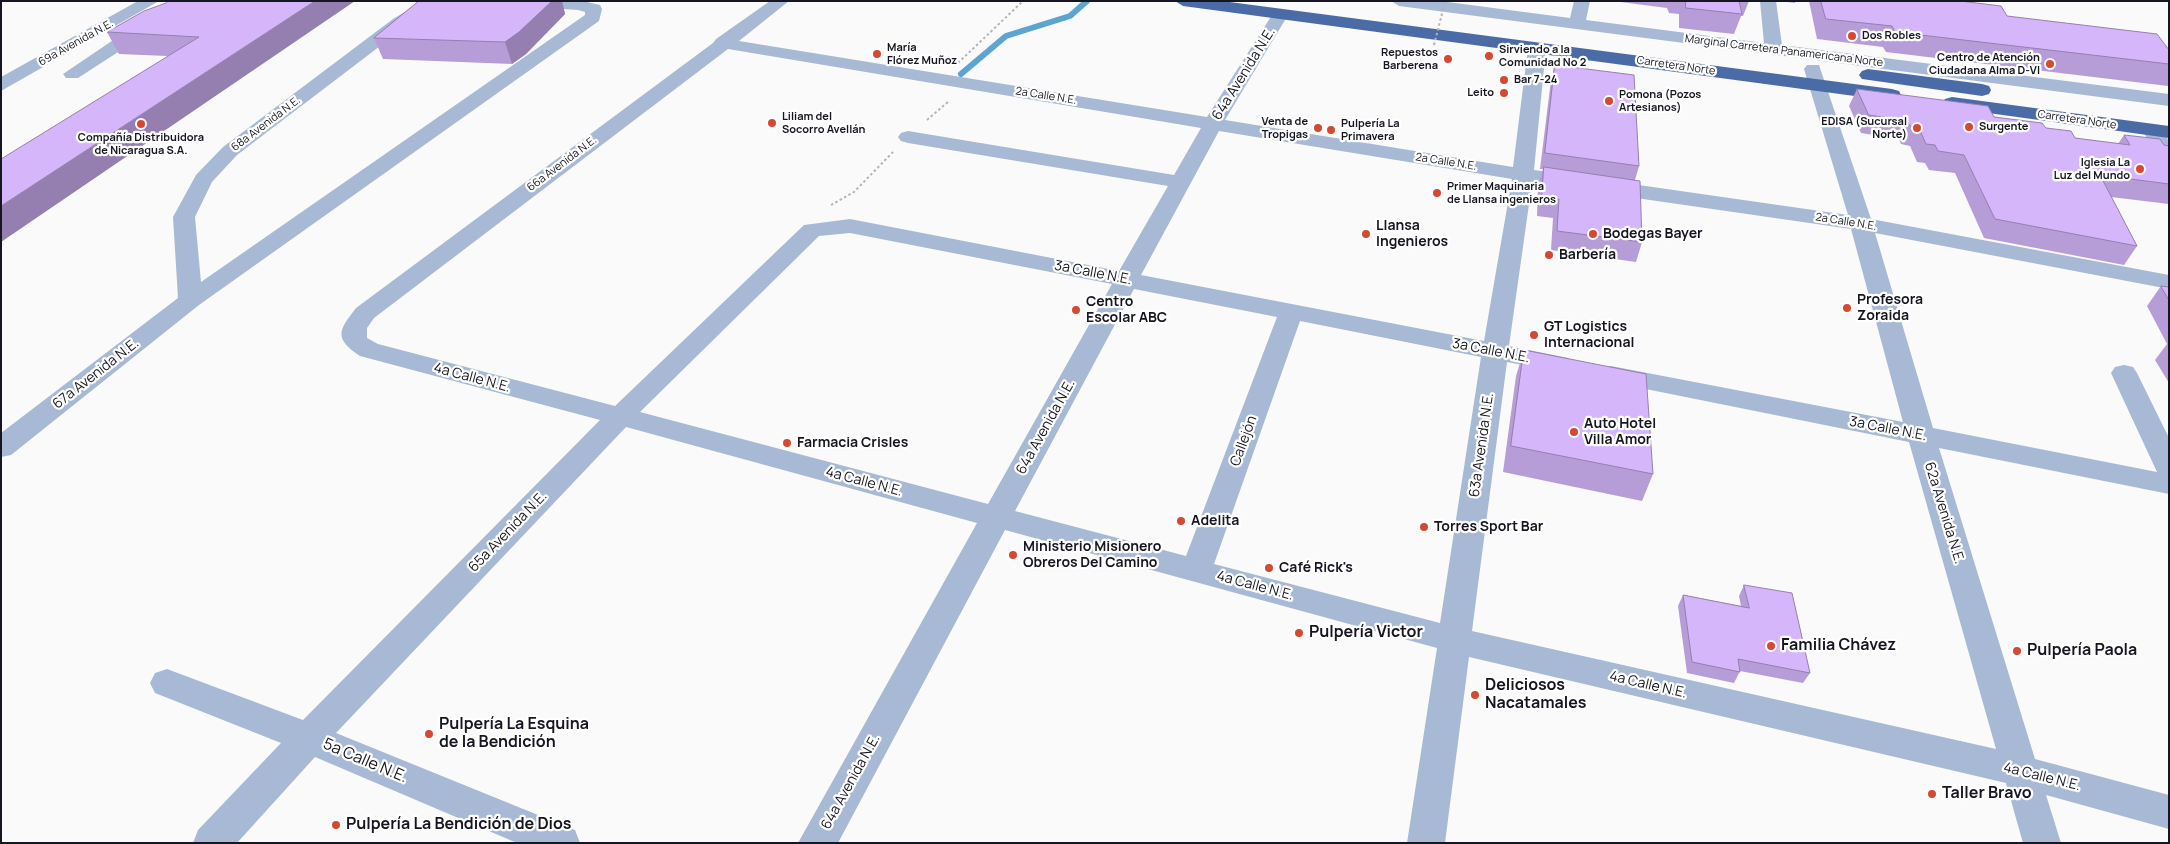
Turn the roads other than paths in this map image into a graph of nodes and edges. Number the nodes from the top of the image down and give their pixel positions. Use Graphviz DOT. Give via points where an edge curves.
graph roads {
  1 [pos="151,1"];
  2 [pos="435,1"];
  3 [pos="520,1"];
  4 [pos="781,1"];
  5 [pos="1183,1"];
  6 [pos="1582,1"];
  7 [pos="1768,1"];
  8 [pos="1411,2"];
  9 [pos="1334,4"];
  10 [pos="1279,8"];
  11 [pos="1351,11"];
  12 [pos="1578,25"];
  13 [pos="103,28"];
  14 [pos="722,43"];
  15 [pos="1537,48"];
  16 [pos="1774,50"];
  17 [pos="72,74"];
  18 [pos="1816,77"];
  19 [pos="1,85"];
  20 [pos="2169,100"];
  21 [pos="2169,114"];
  22 [pos="1213,124"];
  23 [pos="2160,131"];
  24 [pos="908,137"];
  25 [pos="2169,158"];
  26 [pos="1523,175"];
  27 [pos="1181,182"];
  28 [pos="1864,213"];
  29 [pos="812,230"];
  30 [pos="1128,280"];
  31 [pos="2169,282"];
  32 [pos="190,300"];
  33 [pos="1291,312"];
  34 [pos="354,334"];
  35 [pos="1495,352"];
  36 [pos="2124,373"];
  37 [pos="620,416"];
  38 [pos="1921,436"];
  39 [pos="1,448"];
  40 [pos="2169,468"];
  41 [pos="2169,484"];
  42 [pos="996,516"];
  43 [pos="1196,570"];
  44 [pos="1454,640"];
  45 [pos="167,683"];
  46 [pos="309,738"];
  47 [pos="2021,771"];
  48 [pos="2169,812"];
  49 [pos="212,843"];
  50 [pos="560,843"];
  51 [pos="817,843"];
  52 [pos="1426,843"];
  53 [pos="2042,843"];
  1 -- 13 [label="street, 69a Avenida N.E."];
  2 -- 32 [label="street, 68a Avenida N.E." via="399,23 230,151 203,179 184,217"];
  3 -- 32 [label="street, 67a Avenida N.E." via="578,5 594,9 593,17"];
  4 -- 14 [label="street, 66a Avenida N.E."];
  5 -- 10 [label="highway, Carretera Norte"];
  6 -- 12 [label="street"];
  7 -- 16 [label="street"];
  8 -- 12 [label="street, Marginal Carretera Panamericana Norte"];
  9 -- 11 [label="highway"];
  10 -- 11 [label="highway, Carretera Norte"];
  10 -- 15 [label="highway, Carretera Norte"];
  10 -- 22 [label="street, 64a Avenida N.E."];
  11 -- 18 [label="highway, Carretera Norte"];
  12 -- 16 [label="street, Marginal Carretera Panamericana Norte"];
  13 -- 17 [label="street" via="148,28"];
  13 -- 19 [label="street, 69a Avenida N.E."];
  14 -- 22 [label="street, 2a Calle N.E."];
  14 -- 34 [label="street, 66a Avenida N.E." via="365,313 354,328"];
  15 -- 18 [label="highway, Carretera Norte"];
  15 -- 26 [label="street, 63a Avenida N.E."];
  16 -- 20 [label="street, Marginal Carretera Panamericana Norte" via="1881,57"];
  18 -- 21 [label="highway, Carretera Norte"];
  18 -- 23 [label="highway, Carretera Norte"];
  18 -- 28 [label="street, 62a Avenida N.E." via="1845,143"];
  22 -- 26 [label="street, 2a Calle N.E."];
  22 -- 27 [label="street, 64a Avenida N.E."];
  23 -- 25 [label="street"];
  24 -- 27 [label="street"];
  26 -- 28 [label="street, 2a Calle N.E."];
  26 -- 35 [label="street, 63a Avenida N.E."];
  27 -- 30 [label="street, 64a Avenida N.E."];
  28 -- 31 [label="street, 2a Calle N.E."];
  28 -- 38 [label="street, 62a Avenida N.E."];
  29 -- 30 [label="street, 3a Calle N.E." via="850,226"];
  29 -- 37 [label="street, 65a Avenida N.E."];
  30 -- 33 [label="street, 3a Calle N.E."];
  30 -- 42 [label="street, 64a Avenida N.E."];
  32 -- 39 [label="street, 67a Avenida N.E."];
  33 -- 35 [label="street, 3a Calle N.E."];
  33 -- 43 [label="street, Callejón"];
  34 -- 37 [label="street, 4a Calle N.E." via="355,342 369,350"];
  35 -- 38 [label="street, 3a Calle N.E."];
  35 -- 44 [label="street, 63a Avenida N.E."];
  36 -- 40 [label="street"];
  37 -- 42 [label="street, 4a Calle N.E."];
  37 -- 46 [label="street, 65a Avenida N.E."];
  38 -- 41 [label="street, 3a Calle N.E."];
  38 -- 47 [label="street, 62a Avenida N.E."];
  42 -- 43 [label="street, 4a Calle N.E."];
  42 -- 51 [label="street, 64a Avenida N.E."];
  43 -- 44 [label="street, 4a Calle N.E."];
  44 -- 47 [label="street, 4a Calle N.E."];
  44 -- 52 [label="street, 63a Avenida N.E."];
  45 -- 46 [label="street, 5a Calle N.E."];
  46 -- 49 [label="street, 65a Avenida N.E."];
  46 -- 50 [label="street, 5a Calle N.E."];
  47 -- 48 [label="street, 4a Calle N.E."];
  47 -- 53 [label="street, 62a Avenida N.E."];
}
